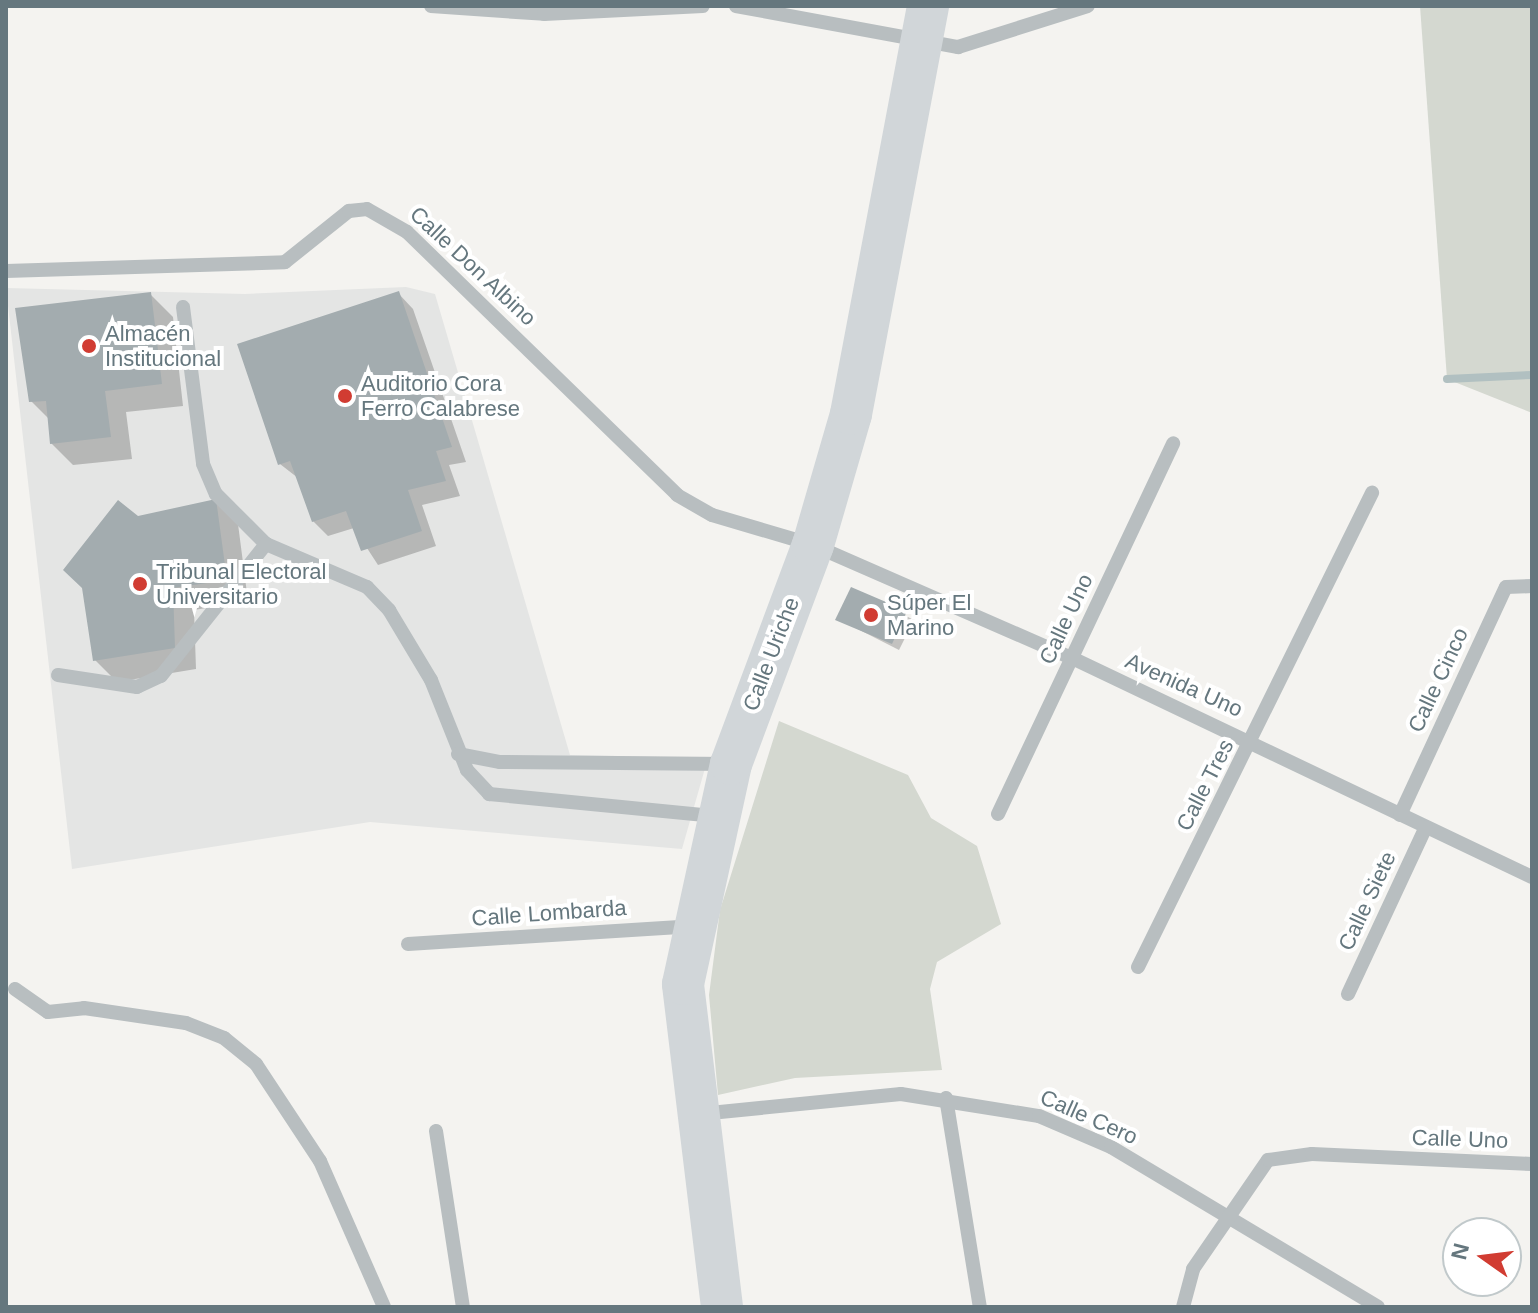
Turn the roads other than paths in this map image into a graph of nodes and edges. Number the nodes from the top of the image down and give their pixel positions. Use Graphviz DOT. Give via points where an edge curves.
graph roads {
  1 [pos="431,6"];
  2 [pos="703,6"];
  3 [pos="736,6"];
  4 [pos="1088,6"];
  5 [pos="925,25"];
  6 [pos="6,271"];
  7 [pos="183,307"];
  8 [pos="1173,443"];
  9 [pos="1372,493"];
  10 [pos="266,544"];
  11 [pos="813,545"];
  12 [pos="1532,586"];
  13 [pos="1072,658"];
  14 [pos="58,675"];
  15 [pos="1253,741"];
  16 [pos="458,754"];
  17 [pos="731,764"];
  18 [pos="998,814"];
  19 [pos="1400,815"];
  20 [pos="719,816"];
  21 [pos="1426,827"];
  22 [pos="1532,877"];
  23 [pos="692,926"];
  24 [pos="408,944"];
  25 [pos="1138,967"];
  26 [pos="15,989"];
  27 [pos="1348,994"];
  28 [pos="946,1098"];
  29 [pos="698,1115"];
  30 [pos="436,1131"];
  31 [pos="1532,1164"];
  32 [pos="1225,1219"];
  33 [pos="384,1307"];
  34 [pos="463,1307"];
  35 [pos="722,1307"];
  36 [pos="980,1307"];
  37 [pos="1183,1307"];
  38 [pos="1378,1307"];
  1 -- 2 [label="street" via="544,14"];
  3 -- 5 [label="street"];
  4 -- 5 [label="street" via="958,47"];
  5 -- 11 [label="main road, Calle Uriche" via="851,414"];
  6 -- 11 [label="street, Calle Don Albino" via="285,262 349,211 367,209 407,232 677,495 712,515"];
  7 -- 10 [label="street" via="203,464 216,494"];
  8 -- 13 [label="street, Calle Uno"];
  9 -- 15 [label="street, Calle Tres"];
  10 -- 14 [label="street" via="161,676 137,687"];
  10 -- 16 [label="street" via="367,587 389,610 431,680"];
  11 -- 13 [label="street, Avenida Uno"];
  11 -- 17 [label="main road, Calle Uriche"];
  12 -- 19 [label="street, Calle Cinco" via="1506,587"];
  13 -- 15 [label="street, Avenida Uno"];
  13 -- 18 [label="street, Calle Uno"];
  15 -- 19 [label="street, Avenida Uno"];
  15 -- 25 [label="street, Calle Tres"];
  16 -- 17 [label="street" via="500,762"];
  16 -- 20 [label="street" via="476,783 512,799"];
  17 -- 20 [label="main road, Calle Uriche"];
  19 -- 21 [label="street, Avenida Uno"];
  20 -- 23 [label="main road, Calle Uriche"];
  21 -- 22 [label="street, Avenida Uno"];
  21 -- 27 [label="street, Calle Siete"];
  23 -- 24 [label="street, Calle Lombarda"];
  23 -- 29 [label="main road, Calle Uriche" via="683,984"];
  26 -- 33 [label="street" via="48,1012 84,1008 186,1023 224,1038 256,1064 320,1161"];
  28 -- 29 [label="street, Calle Cero" via="862,1095"];
  28 -- 32 [label="street, Calle Cero" via="1039,1116 1097,1141"];
  28 -- 36 [label="street"];
  29 -- 35 [label="main road, Calle Uriche"];
  30 -- 34 [label="street"];
  31 -- 32 [label="street, Calle Uno" via="1283,1156 1256,1168"];
  32 -- 37 [label="street, Calle Uno" via="1184,1285"];
  32 -- 38 [label="street, Calle Cero"];
}
